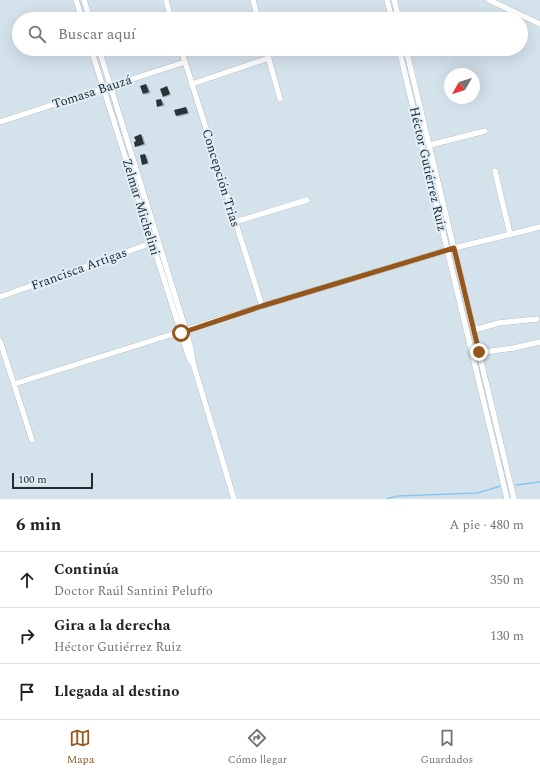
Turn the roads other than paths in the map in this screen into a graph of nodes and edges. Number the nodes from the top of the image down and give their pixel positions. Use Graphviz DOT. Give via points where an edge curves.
graph roads {
  1 [pos="76,0"];
  2 [pos="84,0"];
  3 [pos="166,0"];
  4 [pos="253,0"];
  5 [pos="387,0"];
  6 [pos="394,0"];
  7 [pos="489,0"];
  8 [pos="80,12"];
  9 [pos="88,12"];
  10 [pos="170,12"];
  11 [pos="256,12"];
  12 [pos="390,12"];
  13 [pos="397,12"];
  14 [pos="514,12"];
  15 [pos="528,18"];
  16 [pos="540,24"];
  17 [pos="93,56"];
  18 [pos="101,56"];
  19 [pos="183,56"];
  20 [pos="401,56"];
  21 [pos="408,56"];
  22 [pos="269,58"];
  23 [pos="185,62"];
  24 [pos="192,84"];
  25 [pos="111,86"];
  26 [pos="104,88"];
  27 [pos="280,99"];
  28 [pos="0,122"];
  29 [pos="485,131"];
  30 [pos="430,145"];
  31 [pos="495,171"];
  32 [pos="307,200"];
  33 [pos="235,222"];
  34 [pos="540,227"];
  35 [pos="510,234"];
  36 [pos="155,242"];
  37 [pos="454,248"];
  38 [pos="0,297"];
  39 [pos="262,306"];
  40 [pos="536,319"];
  41 [pos="474,330"];
  42 [pos="184,332"];
  43 [pos="0,340"];
  44 [pos="540,342"];
  45 [pos="479,352"];
  46 [pos="472,354"];
  47 [pos="14,384"];
  48 [pos="32,440"];
  49 [pos="234,499"];
  50 [pos="507,499"];
  51 [pos="514,499"];
  1 -- 8 [label="street"];
  2 -- 9 [label="street"];
  3 -- 10 [label="street"];
  4 -- 11 [label="street"];
  5 -- 12 [label="street"];
  6 -- 13 [label="street"];
  7 -- 14 [label="street"];
  15 -- 16 [label="street"];
  17 -- 26 [label="street, Zelmar Michelini"];
  18 -- 25 [label="street, Zelmar Michelini"];
  19 -- 23 [label="street, Concepción Trias"];
  20 -- 46 [label="street, Héctor Gutiérrez Ruiz"];
  21 -- 30 [label="street, Héctor Gutiérrez Ruiz"];
  22 -- 24 [label="street"];
  22 -- 27 [label="street"];
  23 -- 24 [label="street, Concepción Trias"];
  23 -- 25 [label="street, Tomasa Bauzá"];
  24 -- 33 [label="street, Concepción Trias"];
  25 -- 26 [label="street, Tomasa Bauzá"];
  25 -- 36 [label="street, Zelmar Michelini"];
  26 -- 28 [label="street, Tomasa Bauzá"];
  26 -- 36 [label="street, Zelmar Michelini"];
  29 -- 30 [label="street"];
  30 -- 37 [label="street, Héctor Gutiérrez Ruiz"];
  31 -- 35 [label="street"];
  32 -- 33 [label="street"];
  33 -- 39 [label="street, Concepción Trias"];
  34 -- 35 [label="street"];
  35 -- 37 [label="street"];
  36 -- 38 [label="street, Francisca Artigas"];
  36 -- 42 [label="street, Zelmar Michelini"];
  37 -- 39 [label="street"];
  37 -- 41 [label="street, Héctor Gutiérrez Ruiz"];
  39 -- 42 [label="street"];
  40 -- 41 [label="street" via="499,323"];
  41 -- 45 [label="street, Héctor Gutiérrez Ruiz"];
  42 -- 47 [label="street"];
  42 -- 49 [label="street, Zelmar Michelini" via="187,352"];
  43 -- 47 [label="street"];
  44 -- 45 [label="street"];
  45 -- 46 [label="street"];
  45 -- 51 [label="street, Héctor Gutiérrez Ruiz"];
  46 -- 50 [label="street, Héctor Gutiérrez Ruiz"];
  47 -- 48 [label="street"];
}
